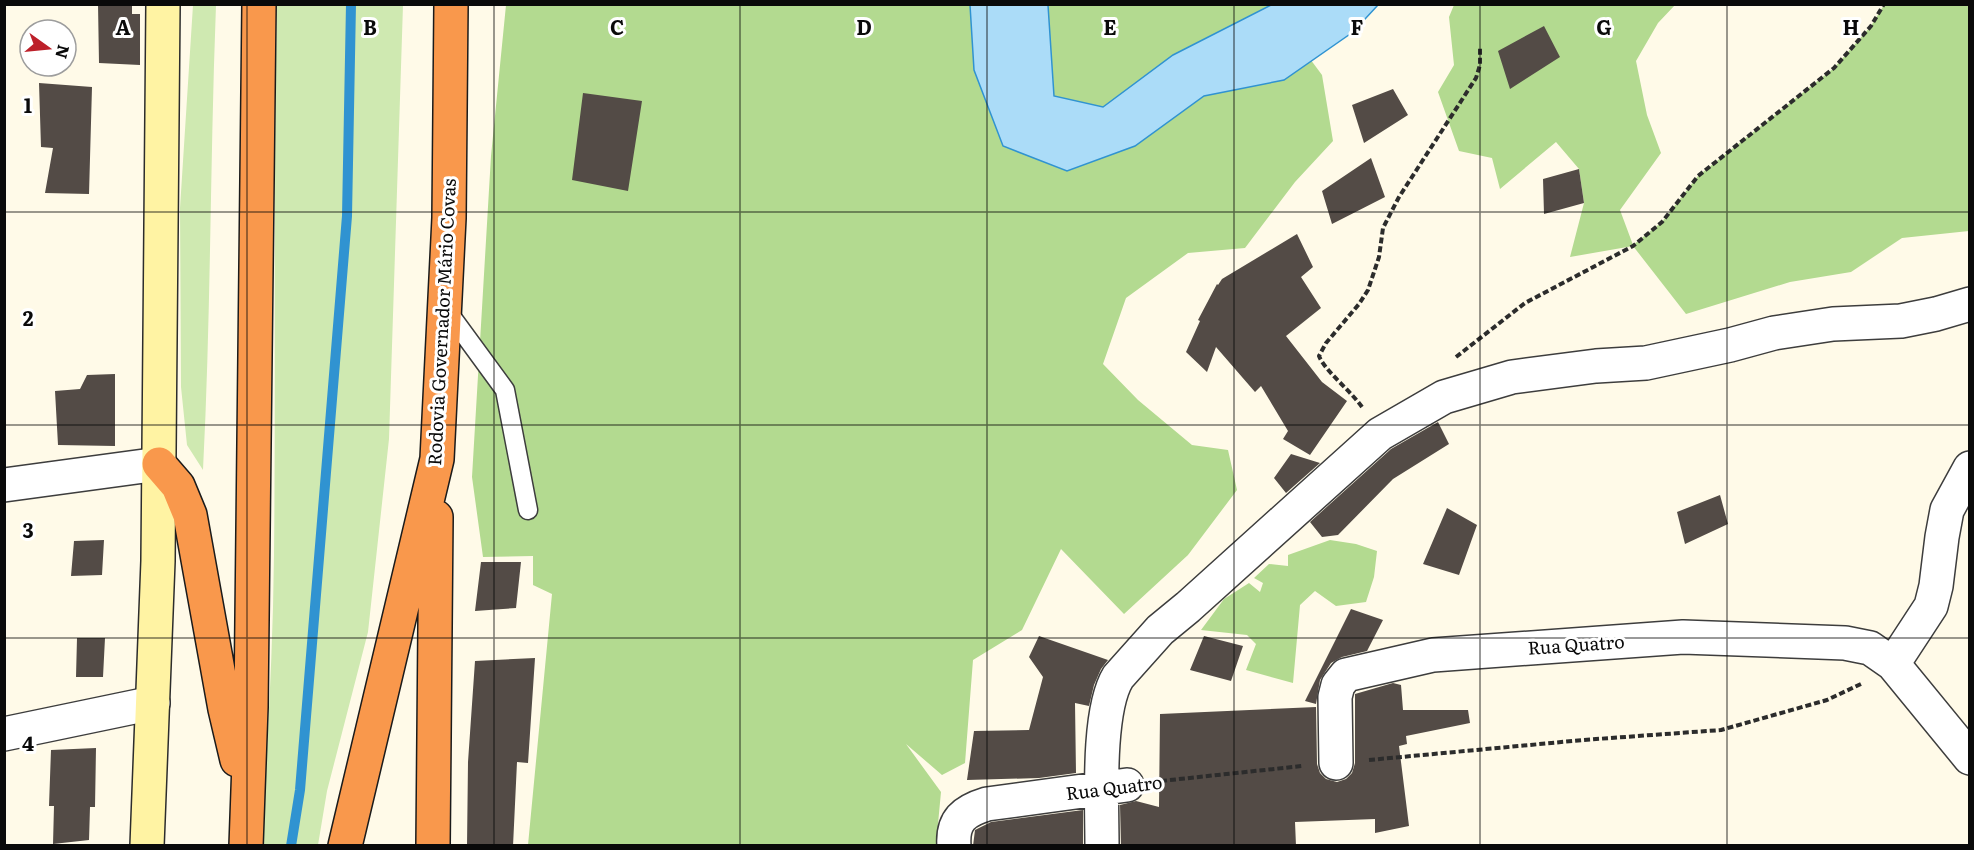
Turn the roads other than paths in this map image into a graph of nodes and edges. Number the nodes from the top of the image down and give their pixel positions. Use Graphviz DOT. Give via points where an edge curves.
graph roads {
  1 [pos="163,4"];
  2 [pos="259,4"];
  3 [pos="451,4"];
  4 [pos="1970,304"];
  5 [pos="444,307"];
  6 [pos="437,459"];
  7 [pos="159,464"];
  8 [pos="1970,468"];
  9 [pos="4,485"];
  10 [pos="528,510"];
  11 [pos="1893,664"];
  12 [pos="153,704"];
  13 [pos="4,734"];
  14 [pos="1970,758"];
  15 [pos="1336,763"];
  16 [pos="1114,787"];
  17 [pos="246,802"];
  18 [pos="147,846"];
  19 [pos="246,846"];
  20 [pos="345,846"];
  21 [pos="433,846"];
  22 [pos="954,846"];
  23 [pos="1102,846"];
  1 -- 7 [label="main road"];
  2 -- 17 [label="highway" via="251,707"];
  3 -- 5 [label="highway, Rodovia Governador Mário Covas"];
  4 -- 16 [label="street" via="1901,321 1833,324 1774,333 1646,363 1512,376 1444,397 1380,434 1160,630 1118,677 1107,704"];
  5 -- 6 [label="highway, Rodovia Governador Mário Covas"];
  5 -- 10 [label="lane" via="505,390"];
  6 -- 20 [label="highway, Rodovia Governador Mário Covas"];
  6 -- 21 [label="highway"];
  7 -- 9 [label="street"];
  7 -- 12 [label="main road"];
  7 -- 17 [label="highway" via="178,486 190,515"];
  8 -- 11 [label="street" via="1947,510 1930,606"];
  11 -- 14 [label="street, Rua Quatro"];
  11 -- 15 [label="street, Rua Quatro" via="1870,648 1845,643 1683,637 1433,655 1346,675 1335,697"];
  12 -- 13 [label="street"];
  12 -- 18 [label="main road"];
  16 -- 22 [label="street, Rua Quatro" via="972,808 956,826"];
  16 -- 23 [label="street"];
  17 -- 19 [label="highway"];
}
